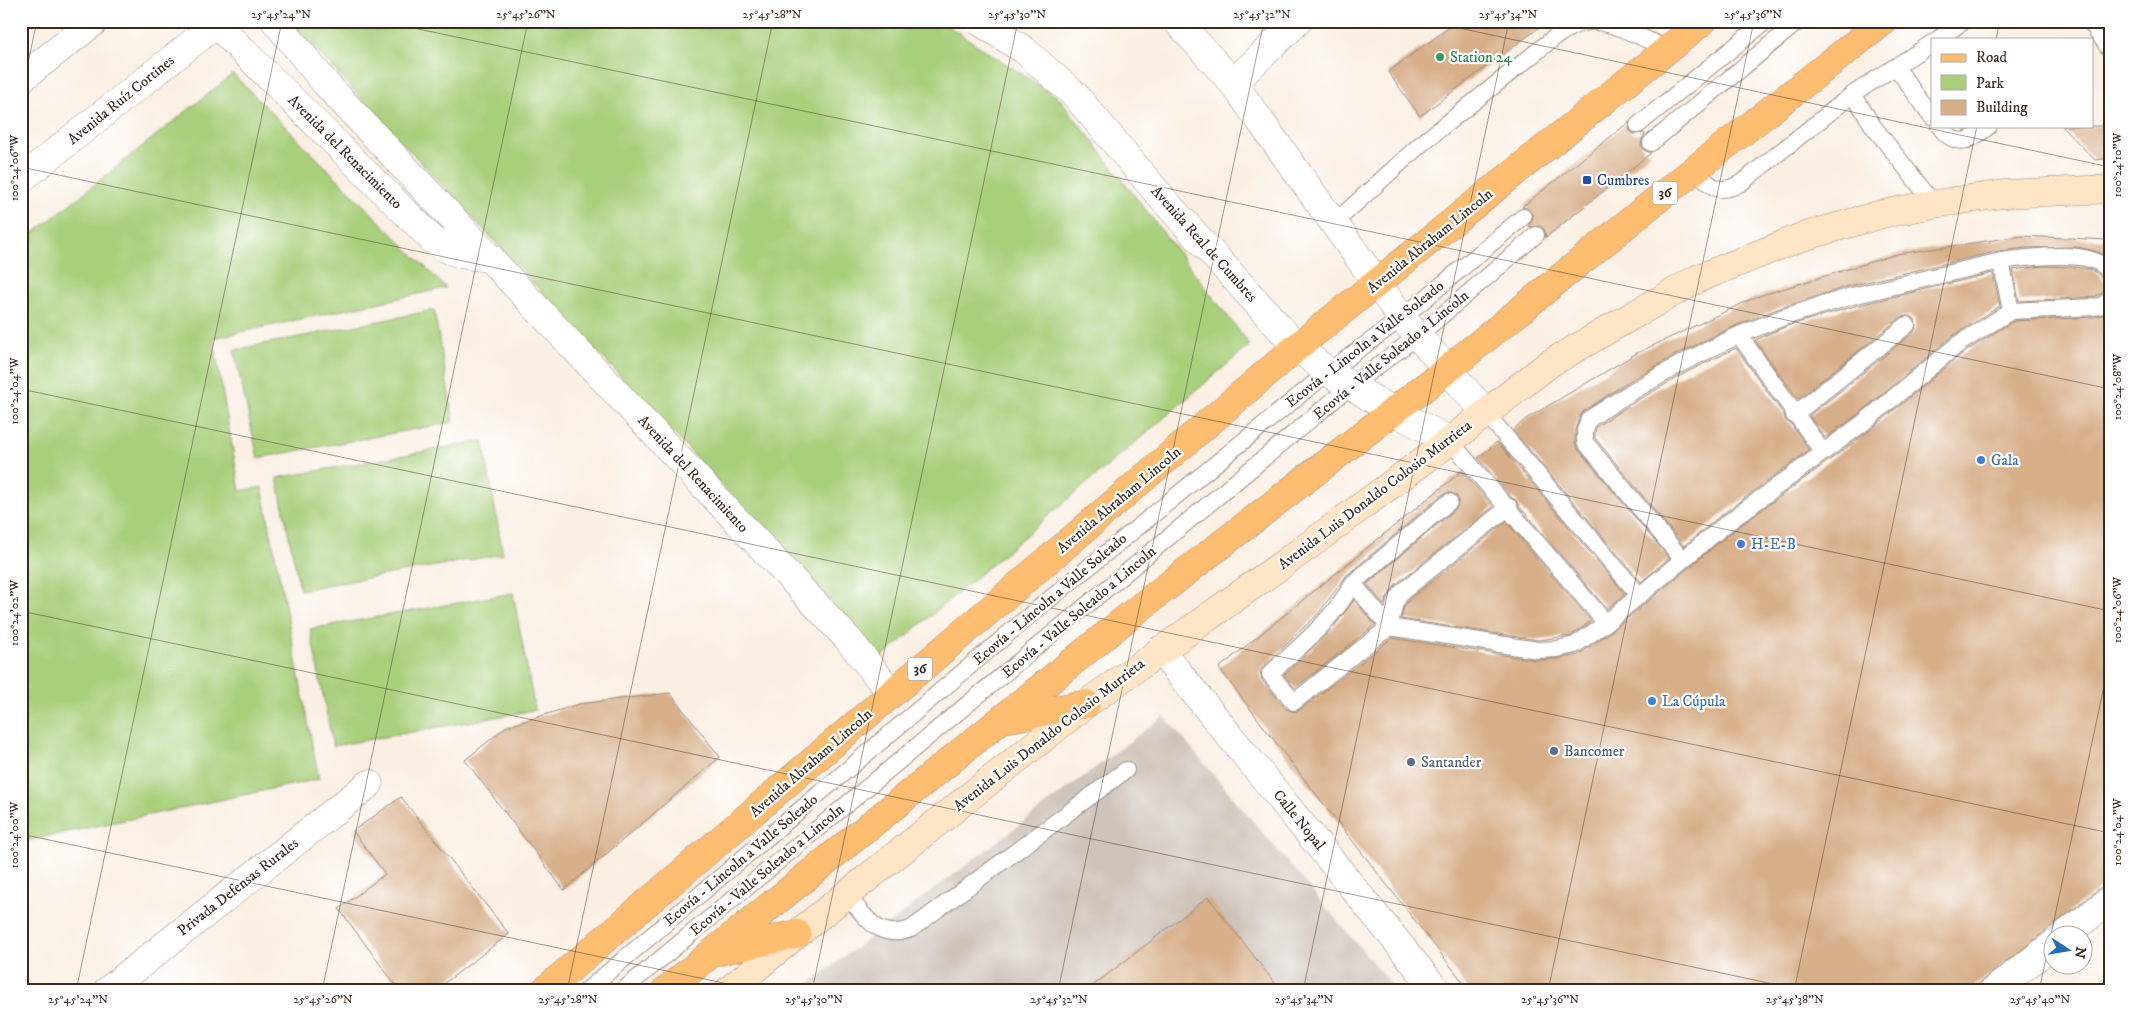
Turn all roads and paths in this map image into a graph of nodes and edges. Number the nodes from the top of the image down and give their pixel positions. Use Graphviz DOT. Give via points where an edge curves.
graph roads {
  1 [pos="94,21"];
  2 [pos="275,21"];
  3 [pos="978,21"];
  4 [pos="1177,21"];
  5 [pos="1298,21"];
  6 [pos="1704,21"];
  7 [pos="1766,21"];
  8 [pos="1799,21"];
  9 [pos="1884,21"];
  10 [pos="1964,21"];
  11 [pos="216,22"];
  12 [pos="2093,31"];
  13 [pos="1939,38"];
  14 [pos="1931,43"];
  15 [pos="1669,50"];
  16 [pos="2110,50"];
  17 [pos="1896,67"];
  18 [pos="21,80"];
  19 [pos="1233,82"];
  20 [pos="1853,94"];
  21 [pos="1931,115"];
  22 [pos="1638,126"];
  23 [pos="1940,128"];
  24 [pos="1987,128"];
  25 [pos="1651,143"];
  26 [pos="1694,170"];
  27 [pos="21,179"];
  28 [pos="2110,189"];
  29 [pos="1934,204"];
  30 [pos="1523,217"];
  31 [pos="1333,224"];
  32 [pos="1536,235"];
  33 [pos="491,258"];
  34 [pos="2001,261"];
  35 [pos="2110,274"];
  36 [pos="1376,285"];
  37 [pos="2110,299"];
  38 [pos="2011,311"];
  39 [pos="1907,324"];
  40 [pos="1410,327"];
  41 [pos="1739,335"];
  42 [pos="1297,347"];
  43 [pos="1448,369"];
  44 [pos="1328,372"];
  45 [pos="1352,385"];
  46 [pos="1393,411"];
  47 [pos="1485,412"];
  48 [pos="1794,415"];
  49 [pos="1450,441"];
  50 [pos="1823,452"];
  51 [pos="1450,502"];
  52 [pos="1508,507"];
  53 [pos="1682,559"];
  54 [pos="1353,584"];
  55 [pos="1638,594"];
  56 [pos="1606,622"];
  57 [pos="1389,627"];
  58 [pos="1160,650"];
  59 [pos="891,693"];
  60 [pos="1086,704"];
  61 [pos="1001,720"];
  62 [pos="1126,770"];
  63 [pos="369,784"];
  64 [pos="846,894"];
  65 [pos="2110,900"];
  66 [pos="2079,924"];
  67 [pos="797,934"];
  68 [pos="714,952"];
  69 [pos="2044,953"];
  70 [pos="1430,988"];
  71 [pos="2004,988"];
  72 [pos="107,991"];
  73 [pos="544,991"];
  74 [pos="586,991"];
  75 [pos="622,991"];
  76 [pos="666,991"];
  77 [pos="728,991"];
  1 -- 18 [label="street"];
  2 -- 33 [label="street, Avenida del Renacimiento" via="326,84"];
  3 -- 42 [label="street, Avenida Real de Cumbres" via="1024,50 1076,95 1161,197"];
  4 -- 19 [label="street"];
  5 -- 19 [label="street"];
  6 -- 15 [label="main road, Avenida Abraham Lincoln / 36"];
  7 -- 22 [label="lane"];
  8 -- 25 [label="lane"];
  9 -- 26 [label="main road, 36"];
  10 -- 13 [label="lane"];
  11 -- 27 [label="street, Avenida Ruíz Cortines"];
  11 -- 33 [label="street, Avenida del Renacimiento" via="433,240 448,251 464,256"];
  12 -- 16 [label="lane"];
  14 -- 17 [label="lane"];
  15 -- 31 [label="lane" via="1610,25 1592,21 1576,25 1555,36 1421,144"];
  15 -- 36 [label="main road, Avenida Abraham Lincoln / 36"];
  17 -- 20 [label="lane"];
  17 -- 21 [label="lane"];
  19 -- 31 [label="street"];
  20 -- 26 [label="lane" via="1730,189 1711,187"];
  20 -- 29 [label="lane"];
  23 -- 24 [label="lane" via="1947,137 1961,142 1975,138"];
  26 -- 43 [label="main road, 36"];
  28 -- 29 [label="main road, Avenida Luis Donaldo Colosio Murrieta" via="2004,194"];
  29 -- 47 [label="main road, Avenida Luis Donaldo Colosio Murrieta" via="1882,214 1799,238 1697,279 1550,364"];
  30 -- 40 [label="lane, Ecovía - Lincoln a Valle Soleado"];
  31 -- 36 [label="street"];
  32 -- 40 [label="lane, Ecovía - Valle Soleado a Lincoln"];
  33 -- 59 [label="street, Avenida del Renacimiento" via="848,639"];
  34 -- 35 [label="lane" via="2071,257 2100,262"];
  34 -- 38 [label="lane"];
  34 -- 41 [label="lane" via="1852,296"];
  36 -- 40 [label="street"];
  36 -- 42 [label="main road, Avenida Abraham Lincoln / 36"];
  37 -- 38 [label="lane" via="2095,307"];
  38 -- 50 [label="lane" via="1957,345"];
  39 -- 48 [label="lane"];
  40 -- 43 [label="street"];
  40 -- 44 [label="lane, Ecovía - Lincoln a Valle Soleado"];
  40 -- 45 [label="lane, Ecovía - Valle Soleado a Lincoln"];
  41 -- 48 [label="lane"];
  41 -- 53 [label="lane" via="1631,392 1589,419 1585,430 1585,442"];
  42 -- 44 [label="street, Avenida Real de Cumbres"];
  42 -- 59 [label="main road, Avenida Abraham Lincoln / 36"];
  43 -- 46 [label="main road, 36"];
  43 -- 47 [label="street"];
  44 -- 45 [label="street, Avenida Real de Cumbres"];
  44 -- 74 [label="lane, Ecovía - Lincoln a Valle Soleado" via="1035,611"];
  45 -- 46 [label="street, Avenida Real de Cumbres"];
  45 -- 75 [label="lane, Ecovía - Valle Soleado a Lincoln"];
  46 -- 49 [label="street, Avenida Real de Cumbres"];
  46 -- 61 [label="main road, 36"];
  47 -- 49 [label="main road, Avenida Luis Donaldo Colosio Murrieta"];
  47 -- 55 [label="lane"];
  48 -- 50 [label="lane"];
  49 -- 52 [label="lane"];
  49 -- 58 [label="main road, Avenida Luis Donaldo Colosio Murrieta"];
  50 -- 53 [label="lane"];
  51 -- 54 [label="lane"];
  52 -- 56 [label="lane"];
  52 -- 57 [label="lane" via="1402,592 1395,603"];
  53 -- 55 [label="lane"];
  54 -- 57 [label="lane"];
  54 -- 57 [label="lane" via="1332,615 1270,674 1294,702"];
  55 -- 56 [label="lane"];
  56 -- 57 [label="lane" via="1576,645 1538,650"];
  58 -- 60 [label="main road, Avenida Luis Donaldo Colosio Murrieta"];
  58 -- 70 [label="street, Calle Nopal"];
  59 -- 73 [label="main road, Avenida Abraham Lincoln / 36"];
  60 -- 61 [label="main road"];
  60 -- 64 [label="main road, Avenida Luis Donaldo Colosio Murrieta"];
  61 -- 68 [label="main road, 36"];
  62 -- 64 [label="lane" via="911,930 898,934 876,927"];
  63 -- 72 [label="street, Privada Defensas Rurales"];
  64 -- 67 [label="main road, Avenida Luis Donaldo Colosio Murrieta"];
  65 -- 66 [label="street"];
  67 -- 68 [label="main road"];
  67 -- 77 [label="main road, Avenida Luis Donaldo Colosio Murrieta"];
  68 -- 76 [label="main road, 36"];
  69 -- 71 [label="street"];
}
